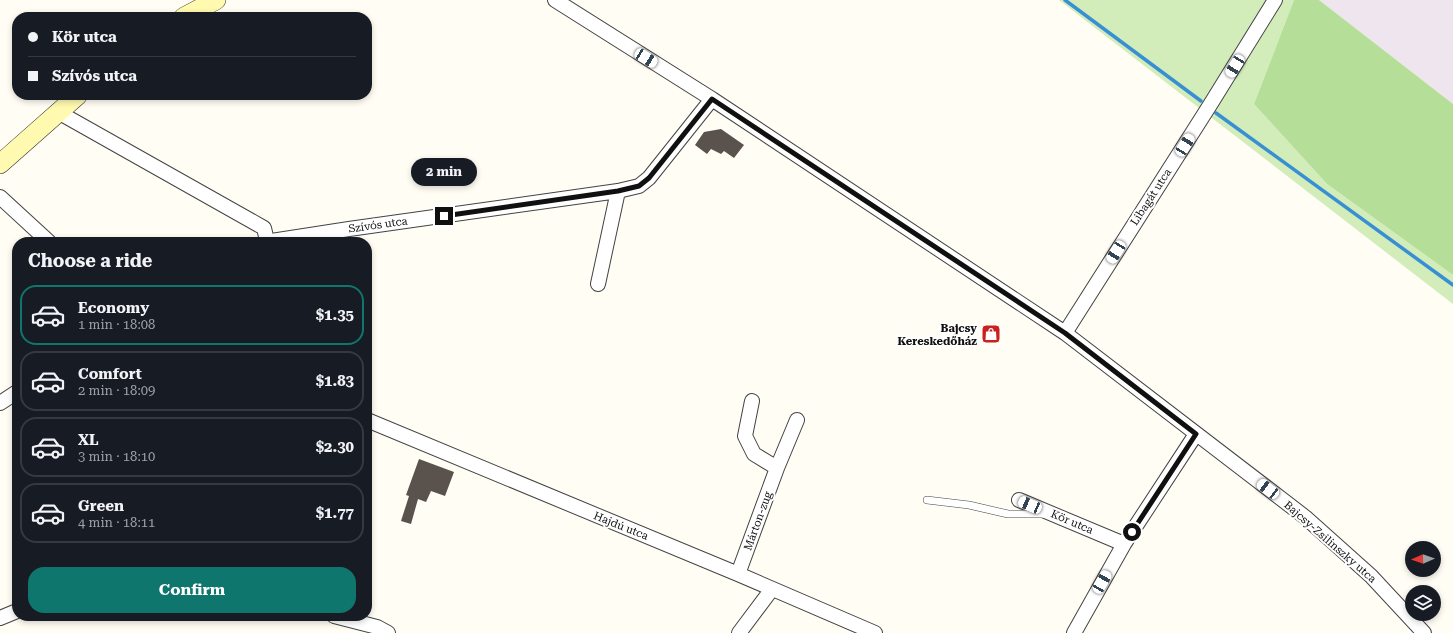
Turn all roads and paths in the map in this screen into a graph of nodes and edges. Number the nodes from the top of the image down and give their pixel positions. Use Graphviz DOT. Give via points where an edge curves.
graph roads {
  1 [pos="216,0"];
  2 [pos="555,0"];
  3 [pos="1275,0"];
  4 [pos="193,12"];
  5 [pos="712,99"];
  6 [pos="72,100"];
  7 [pos="58,112"];
  8 [pos="0,164"];
  9 [pos="618,191"];
  10 [pos="0,197"];
  11 [pos="44,237"];
  12 [pos="265,237"];
  13 [pos="301,237"];
  14 [pos="598,284"];
  15 [pos="1065,333"];
  16 [pos="12,395"];
  17 [pos="752,401"];
  18 [pos="0,403"];
  19 [pos="797,420"];
  20 [pos="372,422"];
  21 [pos="1196,434"];
  22 [pos="777,468"];
  23 [pos="927,500"];
  24 [pos="1019,500"];
  25 [pos="1053,514"];
  26 [pos="1124,544"];
  27 [pos="738,574"];
  28 [pos="772,589"];
  29 [pos="12,613"];
  30 [pos="0,618"];
  31 [pos="354,621"];
  32 [pos="388,633"];
  33 [pos="739,633"];
  34 [pos="875,633"];
  35 [pos="1074,633"];
  36 [pos="1424,633"];
  1 -- 4 [label="main road"];
  2 -- 5 [label="street, Bajcsy-Zsilinszky utca"];
  3 -- 15 [label="street, Libagát utca"];
  5 -- 9 [label="street, Szívós utca" via="649,178 639,186"];
  5 -- 15 [label="street, Bajcsy-Zsilinszky utca"];
  6 -- 7 [label="main road"];
  7 -- 8 [label="main road"];
  7 -- 12 [label="street, Szívós utca" via="264,228"];
  9 -- 13 [label="street, Szívós utca"];
  9 -- 14 [label="street"];
  10 -- 11 [label="street"];
  15 -- 21 [label="street, Bajcsy-Zsilinszky utca"];
  16 -- 18 [label="street"];
  17 -- 22 [label="street" via="745,436 754,454"];
  19 -- 22 [label="street, Márton-zug"];
  20 -- 27 [label="street, Hajdú utca"];
  21 -- 26 [label="street"];
  21 -- 36 [label="street, Bajcsy-Zsilinszky utca" via="1305,517 1371,576"];
  22 -- 27 [label="street, Márton-zug"];
  23 -- 25 [label="lane" via="970,505 1008,514"];
  24 -- 25 [label="street, Kör utca"];
  25 -- 26 [label="street, Kör utca"];
  26 -- 35 [label="street"];
  27 -- 28 [label="street, Hajdú utca"];
  28 -- 33 [label="street"];
  28 -- 34 [label="street, Hajdú utca"];
  29 -- 30 [label="street"];
  31 -- 32 [label="street" via="377,627"];
}
